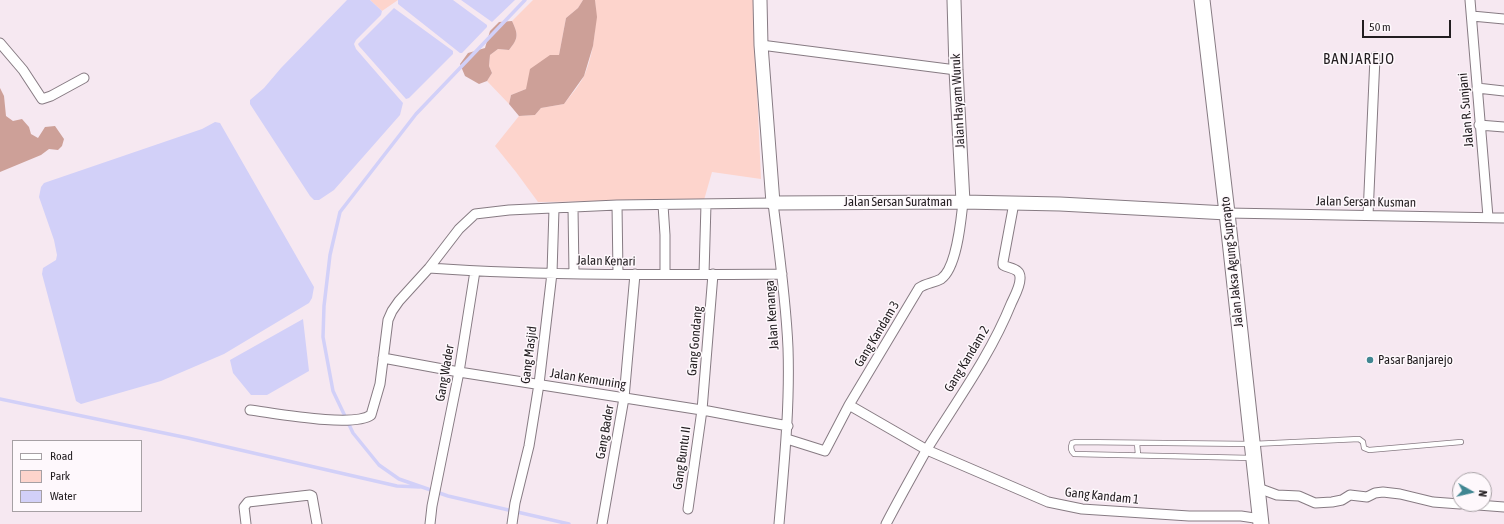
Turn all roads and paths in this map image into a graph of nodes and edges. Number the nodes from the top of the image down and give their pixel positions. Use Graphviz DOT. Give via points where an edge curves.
graph roads {
  1 [pos="760,0"];
  2 [pos="954,0"];
  3 [pos="1202,0"];
  4 [pos="1470,0"];
  5 [pos="1472,16"];
  6 [pos="1504,19"];
  7 [pos="0,43"];
  8 [pos="761,45"];
  9 [pos="1375,57"];
  10 [pos="956,70"];
  11 [pos="84,78"];
  12 [pos="1477,88"];
  13 [pos="1504,91"];
  14 [pos="1479,125"];
  15 [pos="1504,126"];
  16 [pos="963,202"];
  17 [pos="773,203"];
  18 [pos="1014,203"];
  19 [pos="706,204"];
  20 [pos="617,205"];
  21 [pos="663,205"];
  22 [pos="573,208"];
  23 [pos="554,209"];
  24 [pos="1227,213"];
  25 [pos="1368,216"];
  26 [pos="1488,217"];
  27 [pos="1504,218"];
  28 [pos="429,268"];
  29 [pos="475,271"];
  30 [pos="552,273"];
  31 [pos="574,273"];
  32 [pos="618,274"];
  33 [pos="635,274"];
  34 [pos="665,274"];
  35 [pos="709,274"];
  36 [pos="782,274"];
  37 [pos="383,358"];
  38 [pos="459,372"];
  39 [pos="539,384"];
  40 [pos="624,398"];
  41 [pos="849,405"];
  42 [pos="250,410"];
  43 [pos="702,410"];
  44 [pos="788,426"];
  45 [pos="787,439"];
  46 [pos="1461,442"];
  47 [pos="1137,443"];
  48 [pos="927,450"];
  49 [pos="1253,451"];
  50 [pos="1138,455"];
  51 [pos="1258,488"];
  52 [pos="1452,503"];
  53 [pos="1492,506"];
  54 [pos="1504,507"];
  55 [pos="688,509"];
  56 [pos="1261,521"];
  57 [pos="512,523"];
  58 [pos="602,523"];
  59 [pos="246,524"];
  60 [pos="317,524"];
  61 [pos="430,524"];
  62 [pos="779,524"];
  63 [pos="886,524"];
  1 -- 8 [label="main road"];
  2 -- 10 [label="main road, Jalan Hayam Wuruk"];
  3 -- 24 [label="main road, Jalan Jaksa Agung Suprapto"];
  4 -- 5 [label="street, Jalan R. Sunjani"];
  5 -- 6 [label="street"];
  5 -- 12 [label="street, Jalan R. Sunjani"];
  7 -- 11 [label="street" via="23,70 42,99"];
  8 -- 10 [label="street"];
  8 -- 17 [label="main road"];
  9 -- 25 [label="street"];
  10 -- 16 [label="main road, Jalan Hayam Wuruk"];
  12 -- 13 [label="street"];
  12 -- 14 [label="street, Jalan R. Sunjani"];
  14 -- 15 [label="street"];
  14 -- 26 [label="street, Jalan R. Sunjani"];
  16 -- 17 [label="main road, Jalan Sersan Suratman"];
  16 -- 18 [label="main road, Jalan Sersan Suratman"];
  16 -- 41 [label="street, Gang Kandam 3" via="957,246 948,272 942,278 919,288"];
  17 -- 19 [label="street"];
  17 -- 36 [label="street, Jalan Kenanga"];
  18 -- 24 [label="main road, Jalan Sersan Suratman"];
  18 -- 48 [label="street, Gang Kandam 2" via="1003,264 1018,272 1019,284 991,347"];
  19 -- 21 [label="street"];
  19 -- 35 [label="street, Gang Gondang"];
  20 -- 21 [label="street"];
  20 -- 22 [label="street"];
  20 -- 32 [label="street"];
  21 -- 34 [label="street"];
  22 -- 23 [label="street"];
  22 -- 31 [label="street"];
  23 -- 28 [label="street" via="475,214 459,229"];
  23 -- 30 [label="street, Gang Masjid"];
  24 -- 25 [label="street, Jalan Sersan Kusman"];
  24 -- 49 [label="main road, Jalan Jaksa Agung Suprapto"];
  25 -- 26 [label="street, Jalan Sersan Kusman"];
  26 -- 27 [label="street, Jalan Sersan Kusman"];
  28 -- 29 [label="street, Jalan Kenari"];
  28 -- 37 [label="street" via="392,311 388,320"];
  29 -- 30 [label="street, Jalan Kenari"];
  29 -- 38 [label="street, Gang Wader"];
  30 -- 31 [label="street, Jalan Kenari"];
  30 -- 39 [label="street, Gang Masjid"];
  31 -- 32 [label="street, Jalan Kenari"];
  32 -- 33 [label="street, Jalan Kenari"];
  33 -- 34 [label="street, Jalan Kenari"];
  33 -- 40 [label="street, Gang Bader"];
  34 -- 35 [label="street, Jalan Kenari"];
  35 -- 36 [label="street, Jalan Kenari"];
  35 -- 43 [label="street, Gang Gondang"];
  36 -- 44 [label="street, Jalan Kenanga" via="788,348"];
  37 -- 38 [label="street, Jalan Kemuning"];
  37 -- 42 [label="street" via="373,412 368,417 339,421"];
  38 -- 39 [label="street, Jalan Kemuning"];
  38 -- 61 [label="street, Gang Wader"];
  39 -- 40 [label="street, Jalan Kemuning"];
  39 -- 57 [label="street, Gang Masjid" via="529,446"];
  40 -- 43 [label="street, Jalan Kemuning"];
  40 -- 58 [label="street, Gang Bader"];
  41 -- 45 [label="street, Gang Kandam 3" via="825,451"];
  41 -- 48 [label="street, Gang Kandam 1"];
  43 -- 44 [label="street, Jalan Kemuning"];
  43 -- 55 [label="street, Gang Buntu II"];
  44 -- 45 [label="street, Jalan Kenanga"];
  45 -- 62 [label="street, Jalan Kenanga"];
  46 -- 49 [label="lane" via="1369,450 1364,448 1363,442 1359,439"];
  47 -- 49 [label="lane"];
  47 -- 50 [label="lane"];
  47 -- 50 [label="lane" via="1076,442 1070,446 1074,454"];
  48 -- 56 [label="street, Gang Kandam 1" via="1048,502 1082,509 1189,516 1241,516"];
  48 -- 63 [label="street, Gang Kandam 2"];
  49 -- 50 [label="lane"];
  49 -- 51 [label="main road, Jalan Jaksa Agung Suprapto"];
  51 -- 52 [label="street" via="1277,495 1299,496 1314,503 1342,500 1350,495 1367,497 1383,492"];
  51 -- 56 [label="main road, Jalan Jaksa Agung Suprapto"];
  53 -- 54 [label="street"];
  59 -- 60 [label="street" via="244,507 248,502 310,495"];
}
